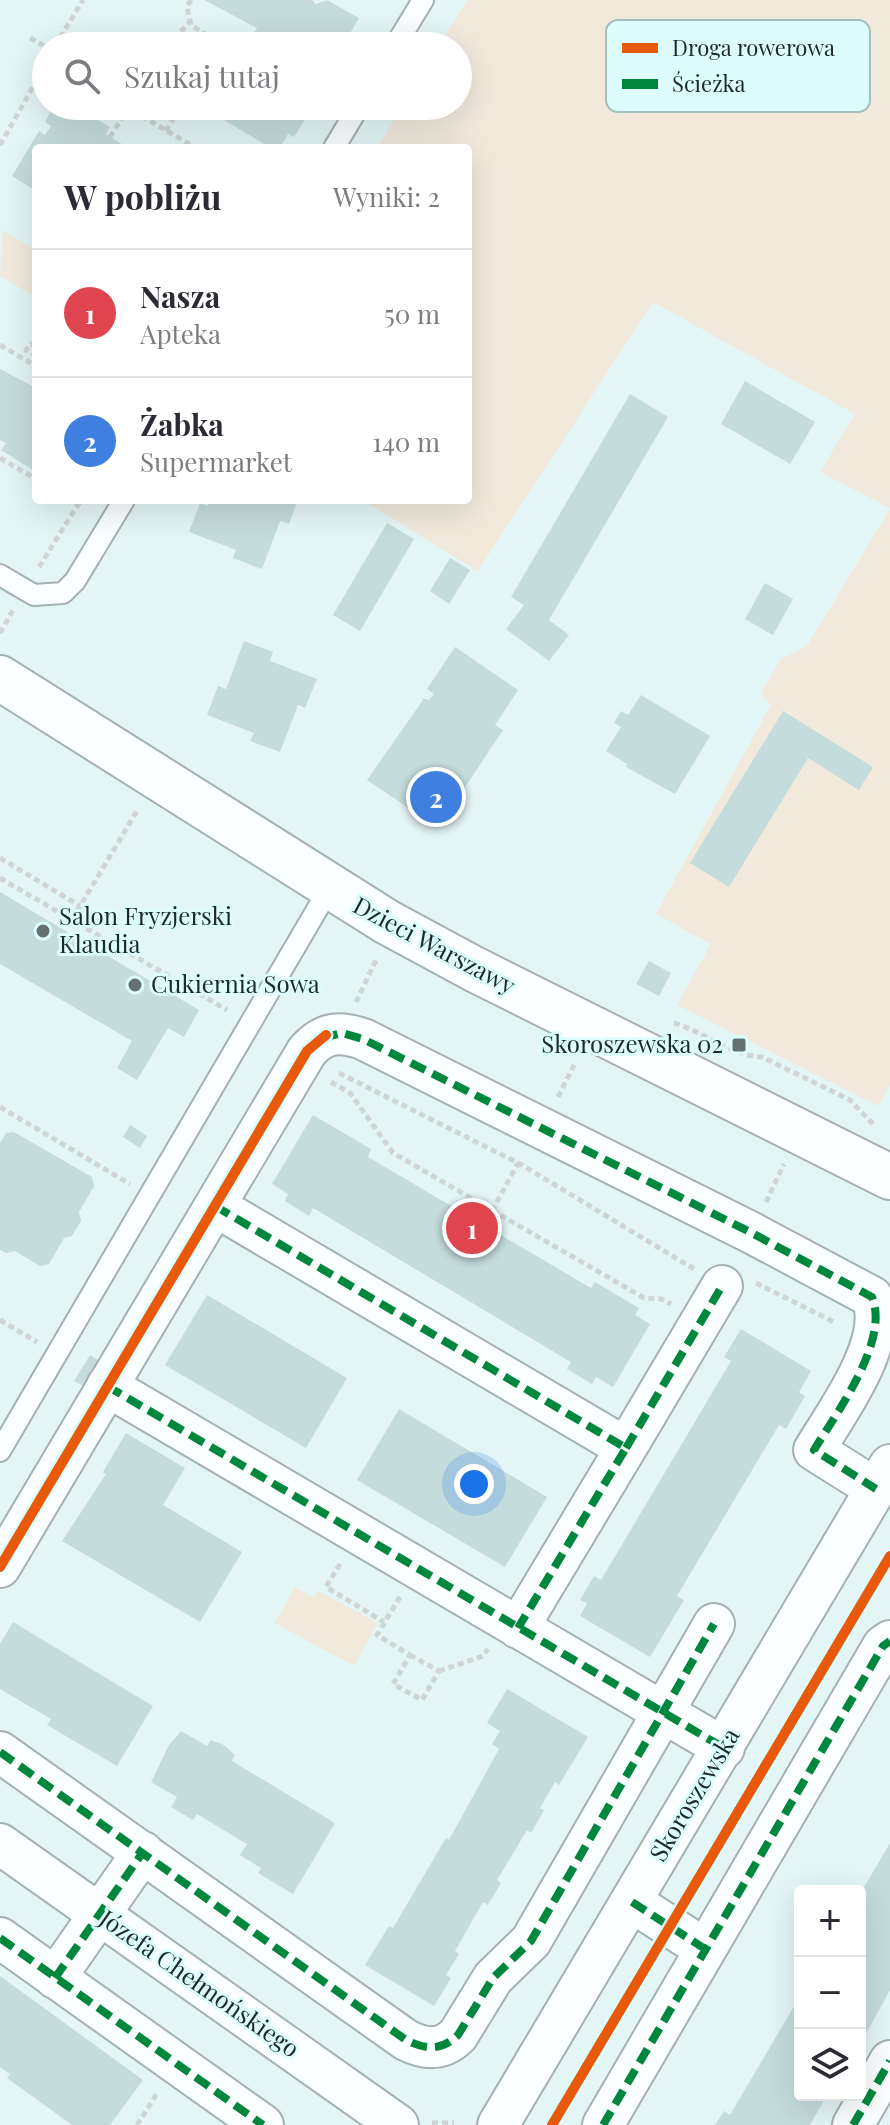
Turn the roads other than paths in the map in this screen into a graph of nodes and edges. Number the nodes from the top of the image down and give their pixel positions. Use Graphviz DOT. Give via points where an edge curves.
graph roads {
  1 [pos="423,0"];
  2 [pos="404,32"];
  3 [pos="351,120"];
  4 [pos="336,144"];
  5 [pos="122,504"];
  6 [pos="0,575"];
  7 [pos="0,678"];
  8 [pos="329,889"];
  9 [pos="890,1177"];
  10 [pos="215,1206"];
  11 [pos="722,1286"];
  12 [pos="107,1386"];
  13 [pos="626,1448"];
  14 [pos="0,1451"];
  15 [pos="883,1477"];
  16 [pos="0,1567"];
  17 [pos="714,1624"];
  18 [pos="504,1638"];
  19 [pos="890,1641"];
  20 [pos="663,1714"];
  21 [pos="724,1748"];
  22 [pos="0,1752"];
  23 [pos="0,1844"];
  24 [pos="143,1852"];
  25 [pos="632,1902"];
  26 [pos="99,1913"];
  27 [pos="0,1938"];
  28 [pos="705,1949"];
  29 [pos="55,1978"];
  30 [pos="890,2061"];
  31 [pos="263,2125"];
  32 [pos="398,2125"];
  33 [pos="498,2125"];
  34 [pos="603,2125"];
  35 [pos="853,2125"];
  1 -- 2 [label="lane"];
  3 -- 4 [label="lane"];
  5 -- 6 [label="lane" via="63,593 34,595"];
  7 -- 8 [label="street, Dzieci Warszawy"];
  8 -- 9 [label="street, Dzieci Warszawy" via="474,969"];
  8 -- 14 [label="lane"];
  10 -- 12 [label="street"];
  10 -- 13 [label="street"];
  10 -- 15 [label="street" via="307,1051 326,1035 363,1039 872,1297 881,1324 874,1350 814,1450"];
  11 -- 13 [label="street"];
  12 -- 16 [label="street"];
  12 -- 18 [label="street" via="358,1534"];
  13 -- 18 [label="street"];
  15 -- 21 [label="street, Skoroszewska"];
  17 -- 20 [label="street"];
  18 -- 20 [label="street"];
  19 -- 28 [label="street"];
  20 -- 21 [label="street"];
  20 -- 24 [label="street" via="531,1941 493,1978 464,2027 442,2046 406,2040"];
  21 -- 25 [label="street, Skoroszewska"];
  22 -- 24 [label="street"];
  23 -- 26 [label="street, Józefa Chełmońskiego"];
  24 -- 26 [label="street"];
  25 -- 28 [label="street"];
  25 -- 33 [label="street, Skoroszewska"];
  26 -- 29 [label="street"];
  26 -- 32 [label="street, Józefa Chełmońskiego"];
  27 -- 29 [label="street"];
  28 -- 34 [label="street"];
  29 -- 31 [label="street"];
  30 -- 35 [label="street"];
}
